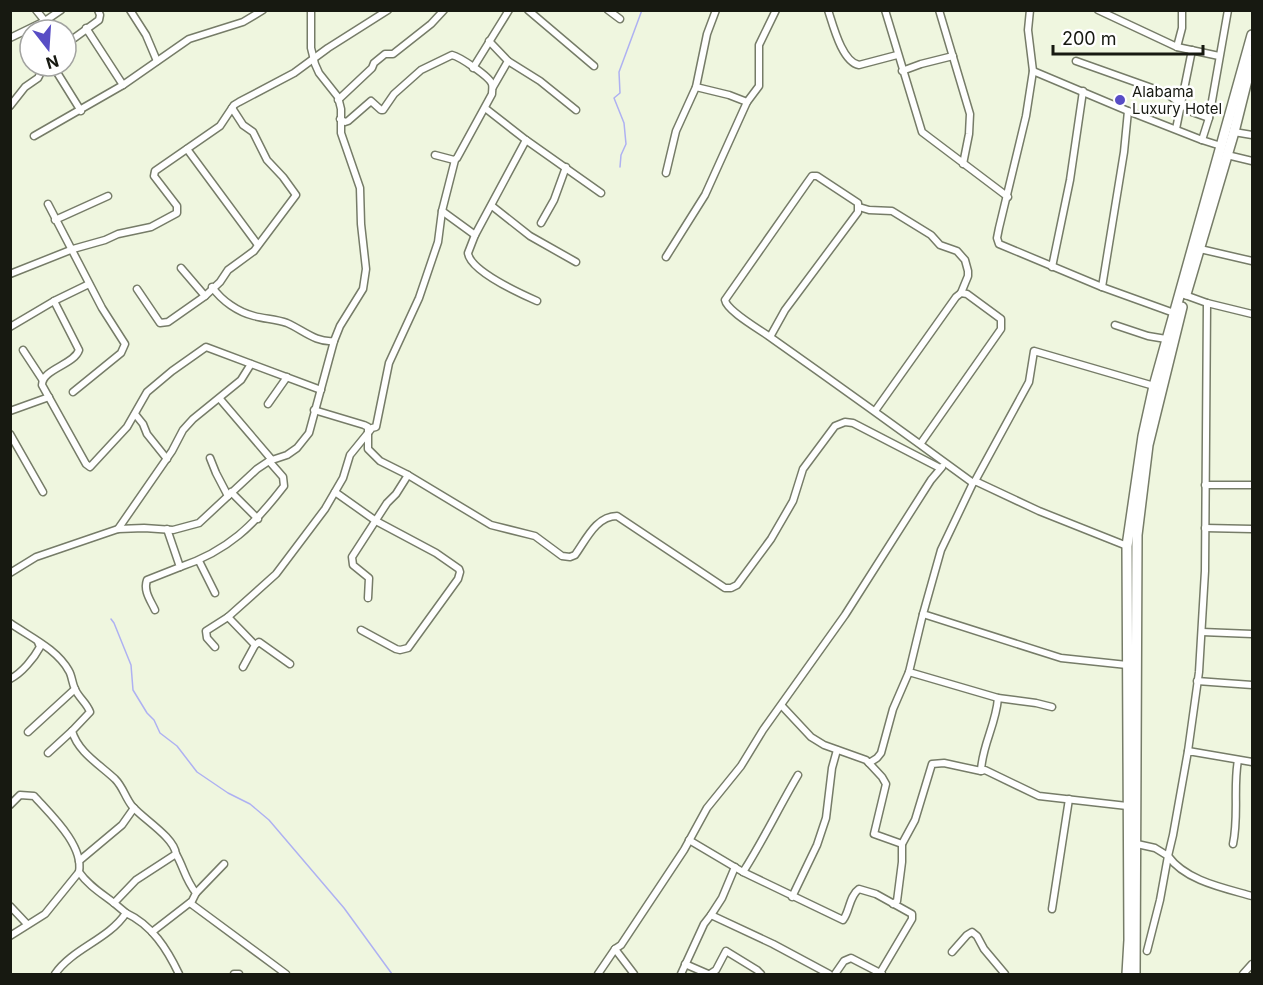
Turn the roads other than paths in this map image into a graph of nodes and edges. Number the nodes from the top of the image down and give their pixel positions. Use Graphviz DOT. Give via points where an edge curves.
graph roads {
  1 [pos="263,10"];
  2 [pos="311,10"];
  3 [pos="388,10"];
  4 [pos="444,10"];
  5 [pos="509,10"];
  6 [pos="528,10"];
  7 [pos="608,10"];
  8 [pos="716,10"];
  9 [pos="776,10"];
  10 [pos="828,10"];
  11 [pos="885,10"];
  12 [pos="939,10"];
  13 [pos="1030,10"];
  14 [pos="1098,10"];
  15 [pos="1182,10"];
  16 [pos="1228,10"];
  17 [pos="100,11"];
  18 [pos="133,12"];
  19 [pos="620,20"];
  20 [pos="86,28"];
  21 [pos="78,34"];
  22 [pos="1252,35"];
  23 [pos="489,41"];
  24 [pos="1177,47"];
  25 [pos="1192,50"];
  26 [pos="897,55"];
  27 [pos="953,56"];
  28 [pos="1219,56"];
  29 [pos="314,59"];
  30 [pos="1252,60"];
  31 [pos="158,61"];
  32 [pos="508,61"];
  33 [pos="1076,61"];
  34 [pos="594,66"];
  35 [pos="473,68"];
  36 [pos="902,71"];
  37 [pos="1033,71"];
  38 [pos="1250,77"];
  39 [pos="38,78"];
  40 [pos="60,78"];
  41 [pos="123,85"];
  42 [pos="493,87"];
  43 [pos="696,87"];
  44 [pos="1083,91"];
  45 [pos="338,100"];
  46 [pos="747,102"];
  47 [pos="1181,104"];
  48 [pos="10,106"];
  49 [pos="232,108"];
  50 [pos="485,108"];
  51 [pos="576,110"];
  52 [pos="81,111"];
  53 [pos="1128,111"];
  54 [pos="1209,118"];
  55 [pos="340,119"];
  56 [pos="1176,129"];
  57 [pos="1234,132"];
  58 [pos="1252,135"];
  59 [pos="34,136"];
  60 [pos="526,140"];
  61 [pos="1202,140"];
  62 [pos="1221,146"];
  63 [pos="187,149"];
  64 [pos="435,155"];
  65 [pos="1227,155"];
  66 [pos="455,160"];
  67 [pos="1252,161"];
  68 [pos="963,164"];
  69 [pos="566,167"];
  70 [pos="666,173"];
  71 [pos="601,193"];
  72 [pos="108,196"];
  73 [pos="1008,196"];
  74 [pos="48,204"];
  75 [pos="492,206"];
  76 [pos="859,207"];
  77 [pos="442,212"];
  78 [pos="55,220"];
  79 [pos="541,223"];
  80 [pos="476,236"];
  81 [pos="258,245"];
  82 [pos="73,249"];
  83 [pos="1200,249"];
  84 [pos="666,257"];
  85 [pos="1252,261"];
  86 [pos="576,262"];
  87 [pos="1052,267"];
  88 [pos="182,268"];
  89 [pos="10,274"];
  90 [pos="89,284"];
  91 [pos="213,287"];
  92 [pos="1102,287"];
  93 [pos="136,288"];
  94 [pos="961,293"];
  95 [pos="1185,295"];
  96 [pos="205,296"];
  97 [pos="54,301"];
  98 [pos="537,301"];
  99 [pos="1207,303"];
  100 [pos="1174,313"];
  101 [pos="1252,314"];
  102 [pos="1115,325"];
  103 [pos="10,327"];
  104 [pos="770,337"];
  105 [pos="1166,339"];
  106 [pos="334,341"];
  107 [pos="23,350"];
  108 [pos="251,364"];
  109 [pos="287,377"];
  110 [pos="42,379"];
  111 [pos="1154,386"];
  112 [pos="321,390"];
  113 [pos="73,392"];
  114 [pos="49,397"];
  115 [pos="220,399"];
  116 [pos="268,404"];
  117 [pos="315,410"];
  118 [pos="10,411"];
  119 [pos="875,411"];
  120 [pos="135,414"];
  121 [pos="370,428"];
  122 [pos="10,434"];
  123 [pos="368,435"];
  124 [pos="921,443"];
  125 [pos="210,458"];
  126 [pos="167,459"];
  127 [pos="271,461"];
  128 [pos="948,464"];
  129 [pos="940,468"];
  130 [pos="408,475"];
  131 [pos="974,482"];
  132 [pos="1205,485"];
  133 [pos="1252,485"];
  134 [pos="43,492"];
  135 [pos="335,492"];
  136 [pos="230,494"];
  137 [pos="258,519"];
  138 [pos="376,521"];
  139 [pos="1205,528"];
  140 [pos="118,529"];
  141 [pos="167,529"];
  142 [pos="1252,529"];
  143 [pos="1127,546"];
  144 [pos="199,561"];
  145 [pos="180,567"];
  146 [pos="10,573"];
  147 [pos="215,593"];
  148 [pos="368,598"];
  149 [pos="155,610"];
  150 [pos="922,614"];
  151 [pos="228,617"];
  152 [pos="10,623"];
  153 [pos="362,630"];
  154 [pos="1202,632"];
  155 [pos="1252,634"];
  156 [pos="37,640"];
  157 [pos="255,645"];
  158 [pos="214,647"];
  159 [pos="290,664"];
  160 [pos="1127,665"];
  161 [pos="243,667"];
  162 [pos="909,672"];
  163 [pos="10,679"];
  164 [pos="1197,681"];
  165 [pos="1252,685"];
  166 [pos="75,689"];
  167 [pos="998,698"];
  168 [pos="782,706"];
  169 [pos="1052,707"];
  170 [pos="72,730"];
  171 [pos="27,732"];
  172 [pos="837,750"];
  173 [pos="1188,751"];
  174 [pos="48,753"];
  175 [pos="1238,760"];
  176 [pos="1252,762"];
  177 [pos="869,763"];
  178 [pos="981,771"];
  179 [pos="798,775"];
  180 [pos="1132,786"];
  181 [pos="1069,799"];
  182 [pos="10,805"];
  183 [pos="1127,806"];
  184 [pos="134,808"];
  185 [pos="689,840"];
  186 [pos="902,844"];
  187 [pos="1137,844"];
  188 [pos="1233,844"];
  189 [pos="176,854"];
  190 [pos="1168,855"];
  191 [pos="79,861"];
  192 [pos="224,864"];
  193 [pos="735,867"];
  194 [pos="79,872"];
  195 [pos="743,872"];
  196 [pos="196,893"];
  197 [pos="1252,896"];
  198 [pos="792,897"];
  199 [pos="114,903"];
  200 [pos="190,903"];
  201 [pos="893,904"];
  202 [pos="10,906"];
  203 [pos="1052,909"];
  204 [pos="126,913"];
  205 [pos="711,915"];
  206 [pos="27,924"];
  207 [pos="152,932"];
  208 [pos="10,936"];
  209 [pos="615,949"];
  210 [pos="1147,951"];
  211 [pos="952,952"];
  212 [pos="685,964"];
  213 [pos="1252,964"];
  214 [pos="881,974"];
  215 [pos="1134,974"];
  216 [pos="55,975"];
  217 [pos="179,975"];
  218 [pos="234,975"];
  219 [pos="239,975"];
  220 [pos="286,975"];
  221 [pos="598,975"];
  222 [pos="634,975"];
  223 [pos="681,975"];
  224 [pos="709,975"];
  225 [pos="761,975"];
  226 [pos="829,975"];
  227 [pos="835,975"];
  228 [pos="1005,975"];
  229 [pos="1243,975"];
  1 -- 31 [label="street" via="243,22 189,39"];
  2 -- 29 [label="street"];
  3 -- 29 [label="street"];
  4 -- 45 [label="street" via="393,54 385,54 374,63"];
  5 -- 23 [label="street"];
  6 -- 34 [label="street"];
  7 -- 19 [label="street"];
  8 -- 43 [label="street"];
  9 -- 46 [label="street" via="759,45 759,86"];
  10 -- 26 [label="street" via="844,52 854,64"];
  11 -- 26 [label="street"];
  12 -- 27 [label="street"];
  13 -- 37 [label="street"];
  14 -- 24 [label="street"];
  15 -- 24 [label="street"];
  16 -- 28 [label="street"];
  17 -- 20 [label="street" via="99,20"];
  18 -- 31 [label="street"];
  20 -- 21 [label="street"];
  20 -- 41 [label="street"];
  22 -- 62 [label="main road"];
  23 -- 32 [label="street"];
  23 -- 35 [label="street"];
  24 -- 25 [label="street"];
  25 -- 28 [label="street"];
  25 -- 47 [label="street"];
  26 -- 36 [label="street"];
  27 -- 36 [label="street"];
  27 -- 68 [label="street" via="970,114"];
  28 -- 54 [label="street"];
  29 -- 45 [label="street" via="319,74"];
  29 -- 49 [label="street"];
  30 -- 38 [label="main road"];
  31 -- 41 [label="street"];
  32 -- 42 [label="street"];
  32 -- 51 [label="street"];
  33 -- 47 [label="street" via="1166,93"];
  35 -- 42 [label="street"];
  35 -- 55 [label="street" via="452,55 421,70 393,94 384,110 371,101 345,122"];
  36 -- 68 [label="street" via="922,132"];
  37 -- 44 [label="street"];
  37 -- 73 [label="street"];
  38 -- 57 [label="main road"];
  39 -- 48 [label="street"];
  40 -- 52 [label="street"];
  41 -- 52 [label="street"];
  42 -- 50 [label="street"];
  43 -- 46 [label="street"];
  43 -- 70 [label="street" via="676,131"];
  44 -- 53 [label="street"];
  44 -- 87 [label="street"];
  45 -- 55 [label="street" via="342,109"];
  46 -- 84 [label="street" via="705,195"];
  47 -- 54 [label="street"];
  47 -- 56 [label="street"];
  49 -- 63 [label="street" via="220,126"];
  49 -- 81 [label="street" via="296,195"];
  50 -- 60 [label="street"];
  50 -- 66 [label="street"];
  52 -- 59 [label="street"];
  53 -- 61 [label="street"];
  53 -- 92 [label="street"];
  54 -- 61 [label="street"];
  55 -- 106 [label="street" via="360,188 366,282"];
  57 -- 58 [label="street"];
  57 -- 65 [label="main road"];
  60 -- 69 [label="street"];
  60 -- 75 [label="street"];
  61 -- 62 [label="street"];
  62 -- 100 [label="main road"];
  63 -- 81 [label="street"];
  63 -- 82 [label="street" via="153,173 177,206 177,213 151,227"];
  64 -- 66 [label="street"];
  65 -- 67 [label="street"];
  65 -- 83 [label="main road"];
  66 -- 77 [label="street"];
  68 -- 73 [label="street"];
  69 -- 71 [label="street"];
  69 -- 79 [label="street"];
  72 -- 78 [label="street"];
  73 -- 87 [label="street" via="997,238 999,244"];
  74 -- 78 [label="street"];
  75 -- 80 [label="street"];
  75 -- 86 [label="street" via="530,236"];
  76 -- 94 [label="street" via="892,211 940,245 957,251 968,271"];
  76 -- 104 [label="street"];
  76 -- 104 [label="street" via="813,176 724,300 728,308"];
  77 -- 80 [label="street"];
  77 -- 121 [label="street" via="438,242 419,298 389,363 378,422"];
  78 -- 82 [label="street"];
  80 -- 98 [label="street" via="468,253 472,263"];
  81 -- 91 [label="street"];
  82 -- 89 [label="street"];
  82 -- 90 [label="street"];
  83 -- 85 [label="street"];
  83 -- 95 [label="main road"];
  87 -- 92 [label="street"];
  88 -- 96 [label="street"];
  90 -- 97 [label="street"];
  90 -- 113 [label="street" via="125,344 121,353"];
  91 -- 96 [label="street"];
  91 -- 106 [label="street" via="221,297 252,316 287,323 323,342"];
  92 -- 100 [label="street"];
  93 -- 96 [label="street" via="164,324"];
  94 -- 119 [label="street"];
  94 -- 124 [label="street" via="1001,319 1001,329"];
  95 -- 99 [label="street"];
  95 -- 180 [label="main road" via="1149,445 1137,535"];
  97 -- 103 [label="street"];
  97 -- 110 [label="street" via="79,350"];
  99 -- 101 [label="street"];
  99 -- 132 [label="street"];
  100 -- 105 [label="main road"];
  102 -- 105 [label="street"];
  104 -- 119 [label="street"];
  105 -- 111 [label="main road"];
  106 -- 112 [label="street"];
  107 -- 110 [label="street"];
  108 -- 109 [label="street"];
  108 -- 115 [label="street" via="241,380"];
  108 -- 120 [label="street" via="206,347 147,392"];
  109 -- 112 [label="street"];
  109 -- 116 [label="street"];
  110 -- 114 [label="street"];
  111 -- 131 [label="street" via="1034,351 1029,382"];
  111 -- 143 [label="main road"];
  112 -- 117 [label="street"];
  114 -- 118 [label="street"];
  114 -- 120 [label="street" via="90,467"];
  115 -- 126 [label="street" via="183,430"];
  115 -- 127 [label="street"];
  117 -- 121 [label="street"];
  117 -- 127 [label="street" via="303,442 287,455"];
  119 -- 124 [label="street"];
  120 -- 126 [label="street"];
  121 -- 123 [label="street"];
  122 -- 134 [label="street"];
  123 -- 130 [label="street" via="372,454"];
  123 -- 135 [label="street" via="350,454"];
  124 -- 128 [label="street"];
  125 -- 136 [label="street"];
  126 -- 140 [label="street"];
  127 -- 136 [label="street"];
  127 -- 137 [label="street" via="283,477 284,486"];
  128 -- 129 [label="street"];
  128 -- 131 [label="street"];
  129 -- 130 [label="street" via="853,423 840,423 803,469 793,501 771,538 732,588 725,588 617,516 604,518 575,555 566,557 535,536 491,525"];
  129 -- 168 [label="street"];
  130 -- 138 [label="street"];
  131 -- 143 [label="street"];
  131 -- 150 [label="street" via="941,550"];
  132 -- 133 [label="street"];
  132 -- 139 [label="street"];
  135 -- 138 [label="street"];
  135 -- 151 [label="street" via="276,574"];
  136 -- 137 [label="street"];
  136 -- 141 [label="street" via="199,523"];
  137 -- 144 [label="street" via="222,550"];
  138 -- 148 [label="street" via="352,557 353,565 369,578"];
  138 -- 153 [label="street" via="436,553 459,569 460,576 408,648 400,651"];
  139 -- 142 [label="street"];
  139 -- 154 [label="street"];
  140 -- 141 [label="street"];
  140 -- 146 [label="street" via="36,557"];
  141 -- 145 [label="street"];
  143 -- 160 [label="main road"];
  144 -- 145 [label="street"];
  144 -- 147 [label="street"];
  145 -- 149 [label="street" via="147,580 147,593"];
  150 -- 160 [label="street" via="1061,658"];
  150 -- 162 [label="street"];
  151 -- 157 [label="street"];
  151 -- 158 [label="street" via="206,631"];
  152 -- 156 [label="street"];
  154 -- 155 [label="street"];
  154 -- 164 [label="street"];
  156 -- 163 [label="street" via="40,649 21,673"];
  156 -- 166 [label="street" via="65,664"];
  157 -- 159 [label="street" via="259,642"];
  157 -- 161 [label="street"];
  160 -- 180 [label="main road"];
  162 -- 167 [label="street"];
  162 -- 177 [label="street" via="893,709 881,753"];
  164 -- 165 [label="street"];
  164 -- 173 [label="street"];
  166 -- 170 [label="street" via="90,712"];
  166 -- 171 [label="street"];
  167 -- 169 [label="street"];
  167 -- 178 [label="street"];
  168 -- 172 [label="street" via="811,737"];
  168 -- 185 [label="street" via="707,808"];
  170 -- 174 [label="street"];
  170 -- 184 [label="street" via="75,740 118,782"];
  172 -- 177 [label="street"];
  172 -- 198 [label="street" via="826,818"];
  173 -- 175 [label="street"];
  173 -- 190 [label="street"];
  175 -- 176 [label="street"];
  175 -- 188 [label="street"];
  177 -- 186 [label="street" via="886,784 874,834"];
  178 -- 181 [label="street" via="1039,796"];
  178 -- 186 [label="street" via="932,764 915,820"];
  179 -- 195 [label="street"];
  180 -- 183 [label="main road"];
  180 -- 187 [label="main road"];
  181 -- 183 [label="street"];
  181 -- 203 [label="street"];
  182 -- 191 [label="street" via="20,795 34,796 71,839"];
  183 -- 215 [label="main road" via="1129,940"];
  184 -- 189 [label="street" via="167,839"];
  184 -- 191 [label="street" via="122,825"];
  185 -- 193 [label="street"];
  185 -- 209 [label="street"];
  186 -- 201 [label="street" via="897,901"];
  187 -- 190 [label="street"];
  187 -- 215 [label="main road"];
  189 -- 196 [label="street" via="188,884"];
  189 -- 199 [label="street" via="136,880"];
  190 -- 197 [label="street" via="1182,870"];
  190 -- 210 [label="street"];
  191 -- 194 [label="street"];
  192 -- 196 [label="street"];
  193 -- 195 [label="street"];
  193 -- 205 [label="street"];
  194 -- 199 [label="street" via="89,885"];
  194 -- 206 [label="street" via="51,907"];
  195 -- 198 [label="street"];
  196 -- 200 [label="street"];
  198 -- 201 [label="street" via="843,920 859,889"];
  199 -- 204 [label="street"];
  200 -- 207 [label="street"];
  200 -- 220 [label="street"];
  201 -- 214 [label="street" via="907,910 912,919"];
  202 -- 206 [label="street"];
  204 -- 207 [label="street" via="138,918"];
  204 -- 216 [label="street" via="112,930 75,955"];
  205 -- 212 [label="street"];
  205 -- 226 [label="street"];
  206 -- 208 [label="street"];
  207 -- 217 [label="street"];
  209 -- 221 [label="street"];
  209 -- 222 [label="street"];
  211 -- 228 [label="street" via="972,932"];
  212 -- 223 [label="street"];
  212 -- 224 [label="street"];
  213 -- 229 [label="street"];
  214 -- 227 [label="street" via="851,958"];
  218 -- 219 [label="street"];
  224 -- 225 [label="street" via="726,951"];
}
